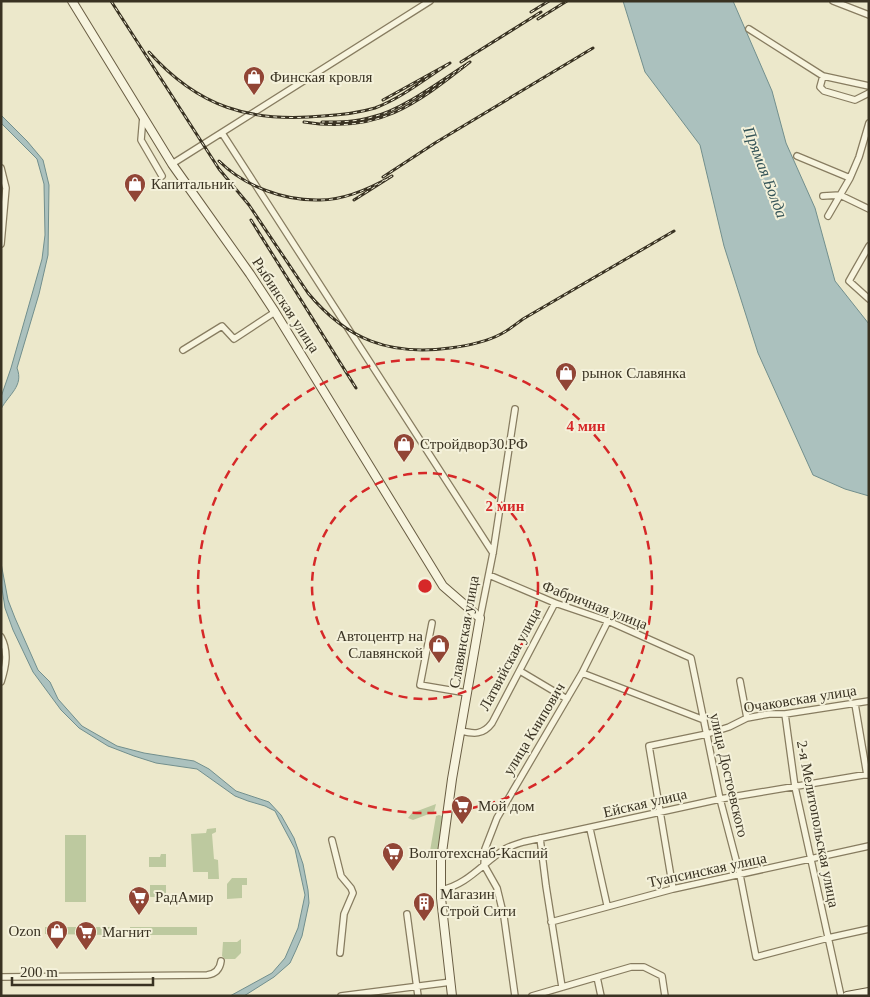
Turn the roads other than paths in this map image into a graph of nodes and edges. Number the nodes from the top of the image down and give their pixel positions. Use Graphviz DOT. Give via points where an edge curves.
graph roads {
  1 [pos="72,1"];
  2 [pos="430,1"];
  3 [pos="833,1"];
  4 [pos="869,15"];
  5 [pos="749,29"];
  6 [pos="823,76"];
  7 [pos="869,86"];
  8 [pos="869,93"];
  9 [pos="143,116"];
  10 [pos="869,124"];
  11 [pos="222,133"];
  12 [pos="797,156"];
  13 [pos="172,164"];
  14 [pos="1,168"];
  15 [pos="162,176"];
  16 [pos="850,178"];
  17 [pos="4,190"];
  18 [pos="840,195"];
  19 [pos="823,196"];
  20 [pos="869,209"];
  21 [pos="828,216"];
  22 [pos="1,244"];
  23 [pos="869,246"];
  24 [pos="862,257"];
  25 [pos="869,260"];
  26 [pos="869,299"];
  27 [pos="275,312"];
  28 [pos="183,350"];
  29 [pos="515,409"];
  30 [pos="493,553"];
  31 [pos="489,576"];
  32 [pos="555,604"];
  33 [pos="480,618"];
  34 [pos="608,621"];
  35 [pos="432,623"];
  36 [pos="1,637"];
  37 [pos="4,658"];
  38 [pos="691,658"];
  39 [pos="520,671"];
  40 [pos="582,673"];
  41 [pos="740,681"];
  42 [pos="1,682"];
  43 [pos="467,693"];
  44 [pos="567,699"];
  45 [pos="869,700"];
  46 [pos="854,704"];
  47 [pos="785,714"];
  48 [pos="747,718"];
  49 [pos="704,720"];
  50 [pos="461,731"];
  51 [pos="707,734"];
  52 [pos="868,774"];
  53 [pos="795,787"];
  54 [pos="720,800"];
  55 [pos="661,812"];
  56 [pos="590,828"];
  57 [pos="540,838"];
  58 [pos="332,840"];
  59 [pos="869,846"];
  60 [pos="811,860"];
  61 [pos="484,865"];
  62 [pos="740,875"];
  63 [pos="673,889"];
  64 [pos="441,890"];
  65 [pos="607,906"];
  66 [pos="408,914"];
  67 [pos="551,922"];
  68 [pos="869,929"];
  69 [pos="828,938"];
  70 [pos="340,952"];
  71 [pos="221,961"];
  72 [pos="1,976"];
  73 [pos="597,977"];
  74 [pos="451,982"];
  75 [pos="417,986"];
  76 [pos="562,987"];
  77 [pos="869,992"];
  78 [pos="357,995"];
  79 [pos="341,996"];
  80 [pos="418,996"];
  81 [pos="452,996"];
  82 [pos="515,996"];
  83 [pos="532,996"];
  84 [pos="601,996"];
  85 [pos="665,996"];
  86 [pos="841,996"];
  87 [pos="847,996"];
  1 -- 9 [label="main road, Рыбинская улица"];
  2 -- 11 [label="street"];
  3 -- 4 [label="street"];
  5 -- 6 [label="street"];
  6 -- 7 [label="street"];
  6 -- 8 [label="street" via="820,87 824,91 855,100"];
  9 -- 13 [label="main road, Рыбинская улица"];
  9 -- 15 [label="street" via="141,140"];
  10 -- 16 [label="street"];
  11 -- 13 [label="street"];
  11 -- 30 [label="street"];
  12 -- 16 [label="street"];
  13 -- 27 [label="main road, Рыбинская улица"];
  14 -- 17 [label="street"];
  16 -- 18 [label="street"];
  17 -- 22 [label="street"];
  18 -- 19 [label="street"];
  18 -- 20 [label="street"];
  18 -- 21 [label="street"];
  23 -- 24 [label="street"];
  24 -- 25 [label="street"];
  24 -- 26 [label="street" via="848,281"];
  27 -- 28 [label="street" via="234,339 222,326"];
  27 -- 33 [label="main road, Рыбинская улица" via="443,586"];
  29 -- 30 [label="street, Славянская улица"];
  30 -- 31 [label="street, Славянская улица"];
  31 -- 32 [label="street, Фабричная улица"];
  31 -- 33 [label="street, Славянская улица"];
  32 -- 34 [label="street, Фабричная улица"];
  32 -- 39 [label="street, Латвийская улица"];
  33 -- 43 [label="main road, Славянская улица"];
  34 -- 38 [label="street, Фабричная улица"];
  34 -- 40 [label="street, улица Книпович"];
  35 -- 43 [label="street" via="420,685"];
  36 -- 37 [label="street"];
  37 -- 42 [label="street" via="6,667"];
  38 -- 49 [label="street, улица Достоевского"];
  39 -- 44 [label="street"];
  39 -- 50 [label="street, Латвийская улица" via="486,731"];
  40 -- 44 [label="street, улица Книпович"];
  40 -- 49 [label="street"];
  41 -- 48 [label="street"];
  43 -- 50 [label="main road, Славянская улица"];
  44 -- 61 [label="street, улица Книпович" via="496,818 485,849"];
  45 -- 46 [label="street, Очаковская улица"];
  46 -- 47 [label="street, Очаковская улица"];
  46 -- 52 [label="street"];
  47 -- 48 [label="street, Очаковская улица"];
  47 -- 53 [label="street, 2-я Мелитопольская улица"];
  48 -- 51 [label="street, Очаковская улица"];
  49 -- 51 [label="street, улица Достоевского"];
  50 -- 64 [label="main road, Славянская улица" via="441,860"];
  51 -- 54 [label="street, улица Достоевского"];
  51 -- 55 [label="street, Очаковская улица" via="649,746"];
  52 -- 53 [label="street, Ейская улица"];
  53 -- 54 [label="street, Ейская улица"];
  53 -- 60 [label="street, 2-я Мелитопольская улица"];
  54 -- 55 [label="street, Ейская улица"];
  54 -- 62 [label="street, улица Достоевского"];
  55 -- 56 [label="street, Ейская улица"];
  55 -- 63 [label="street"];
  56 -- 57 [label="street, Ейская улица"];
  56 -- 65 [label="street"];
  57 -- 61 [label="street, Ейская улица" via="506,848"];
  57 -- 67 [label="street"];
  58 -- 70 [label="street" via="341,876 353,893 344,914"];
  59 -- 60 [label="street, Туапсинская улица"];
  60 -- 62 [label="street, Туапсинская улица"];
  60 -- 69 [label="street, 2-я Мелитопольская улица"];
  61 -- 64 [label="street, Ейская улица" via="460,883"];
  61 -- 82 [label="street" via="500,896"];
  62 -- 63 [label="street, Туапсинская улица"];
  62 -- 69 [label="street, улица Достоевского" via="756,957"];
  63 -- 65 [label="street, Туапсинская улица"];
  64 -- 74 [label="main road"];
  65 -- 67 [label="street, Туапсинская улица"];
  66 -- 75 [label="street"];
  67 -- 76 [label="street"];
  68 -- 69 [label="street"];
  69 -- 86 [label="street, 2-я Мелитопольская улица"];
  71 -- 72 [label="street" via="216,972 207,975"];
  73 -- 76 [label="street"];
  73 -- 84 [label="street"];
  73 -- 85 [label="street" via="631,967 644,967 662,976"];
  74 -- 75 [label="street"];
  74 -- 81 [label="main road"];
  75 -- 78 [label="street"];
  75 -- 80 [label="street"];
  76 -- 83 [label="street"];
  77 -- 87 [label="main road"];
  78 -- 79 [label="street"];
}
